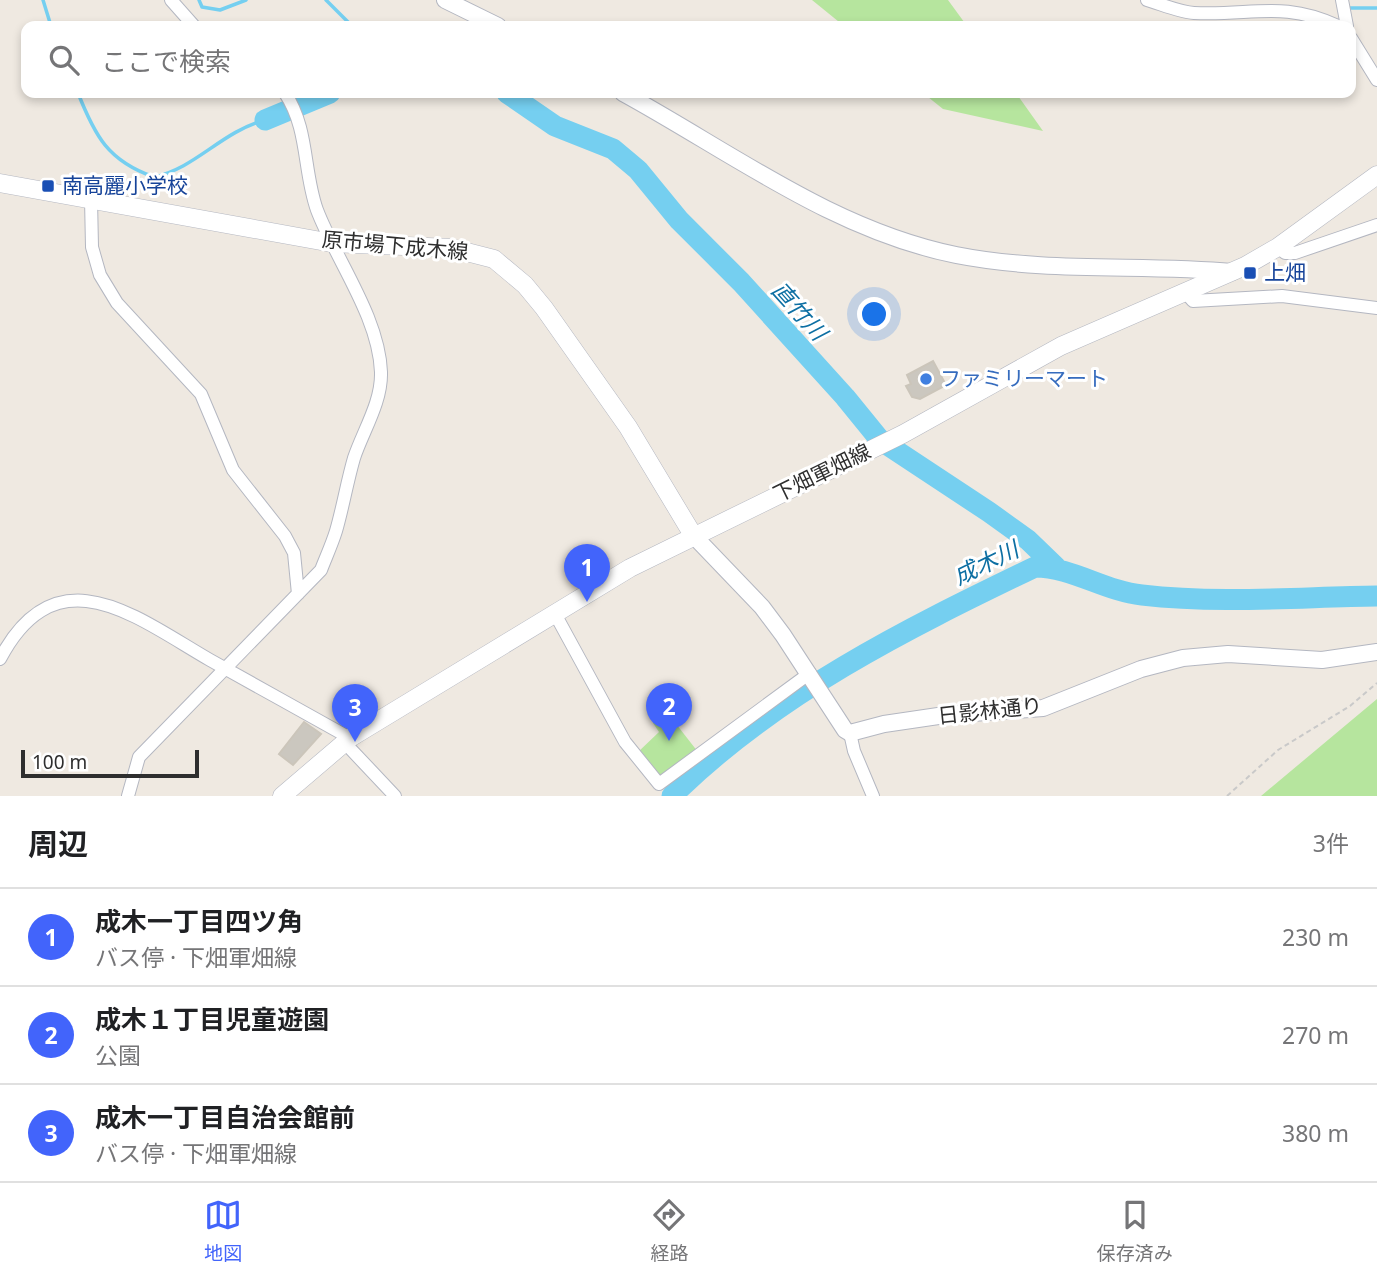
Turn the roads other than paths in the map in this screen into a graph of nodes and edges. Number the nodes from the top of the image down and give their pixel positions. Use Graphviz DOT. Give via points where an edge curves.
graph roads {
  1 [pos="172,0"];
  2 [pos="445,0"];
  3 [pos="1147,0"];
  4 [pos="1342,0"];
  5 [pos="190,21"];
  6 [pos="488,21"];
  7 [pos="1332,21"];
  8 [pos="1347,21"];
  9 [pos="1356,44"];
  10 [pos="1377,80"];
  11 [pos="288,98"];
  12 [pos="632,98"];
  13 [pos="1377,175"];
  14 [pos="0,183"];
  15 [pos="91,199"];
  16 [pos="1377,225"];
  17 [pos="332,243"];
  18 [pos="1278,247"];
  19 [pos="1232,272"];
  20 [pos="1185,292"];
  21 [pos="1377,308"];
  22 [pos="693,535"];
  23 [pos="298,594"];
  24 [pos="554,612"];
  25 [pos="1377,652"];
  26 [pos="0,659"];
  27 [pos="225,668"];
  28 [pos="811,674"];
  29 [pos="850,733"];
  30 [pos="347,740"];
  31 [pos="128,796"];
  32 [pos="282,796"];
  33 [pos="395,796"];
  34 [pos="873,796"];
  1 -- 5 [label="street"];
  2 -- 6 [label="street"];
  3 -- 7 [label="street" via="1193,13 1283,0 1305,4"];
  4 -- 8 [label="street"];
  9 -- 10 [label="street"];
  11 -- 17 [label="street" via="306,145 311,189"];
  12 -- 19 [label="street" via="814,204 891,237 1012,264"];
  13 -- 18 [label="main road, 下畑軍畑線"];
  14 -- 15 [label="main road, 原市場下成木線"];
  15 -- 17 [label="main road, 原市場下成木線"];
  15 -- 23 [label="street" via="92,247 100,275 117,303 201,394 233,470 290,544"];
  16 -- 18 [label="street" via="1295,253 1285,254"];
  17 -- 22 [label="main road, 原市場下成木線" via="466,250 509,269 544,308 628,427"];
  17 -- 23 [label="street" via="367,321 378,355 380,385 321,570"];
  18 -- 19 [label="main road, 下畑軍畑線"];
  19 -- 20 [label="main road, 下畑軍畑線"];
  20 -- 21 [label="street" via="1193,301 1282,296"];
  20 -- 22 [label="main road, 下畑軍畑線" via="1061,346 903,434"];
  22 -- 24 [label="main road, 下畑軍畑線"];
  22 -- 28 [label="street" via="762,607"];
  23 -- 27 [label="street"];
  24 -- 28 [label="street" via="625,742 659,785"];
  24 -- 30 [label="main road, 下畑軍畑線"];
  25 -- 29 [label="street, 日影林通り" via="1322,660 1228,654 1183,657 1043,708 945,715"];
  26 -- 27 [label="street" via="11,638 33,615 51,606 81,601 106,603 130,612"];
  27 -- 30 [label="street"];
  27 -- 31 [label="street" via="139,757"];
  28 -- 29 [label="street"];
  29 -- 34 [label="street"];
  30 -- 32 [label="main road, 下畑軍畑線"];
  30 -- 33 [label="street"];
}
